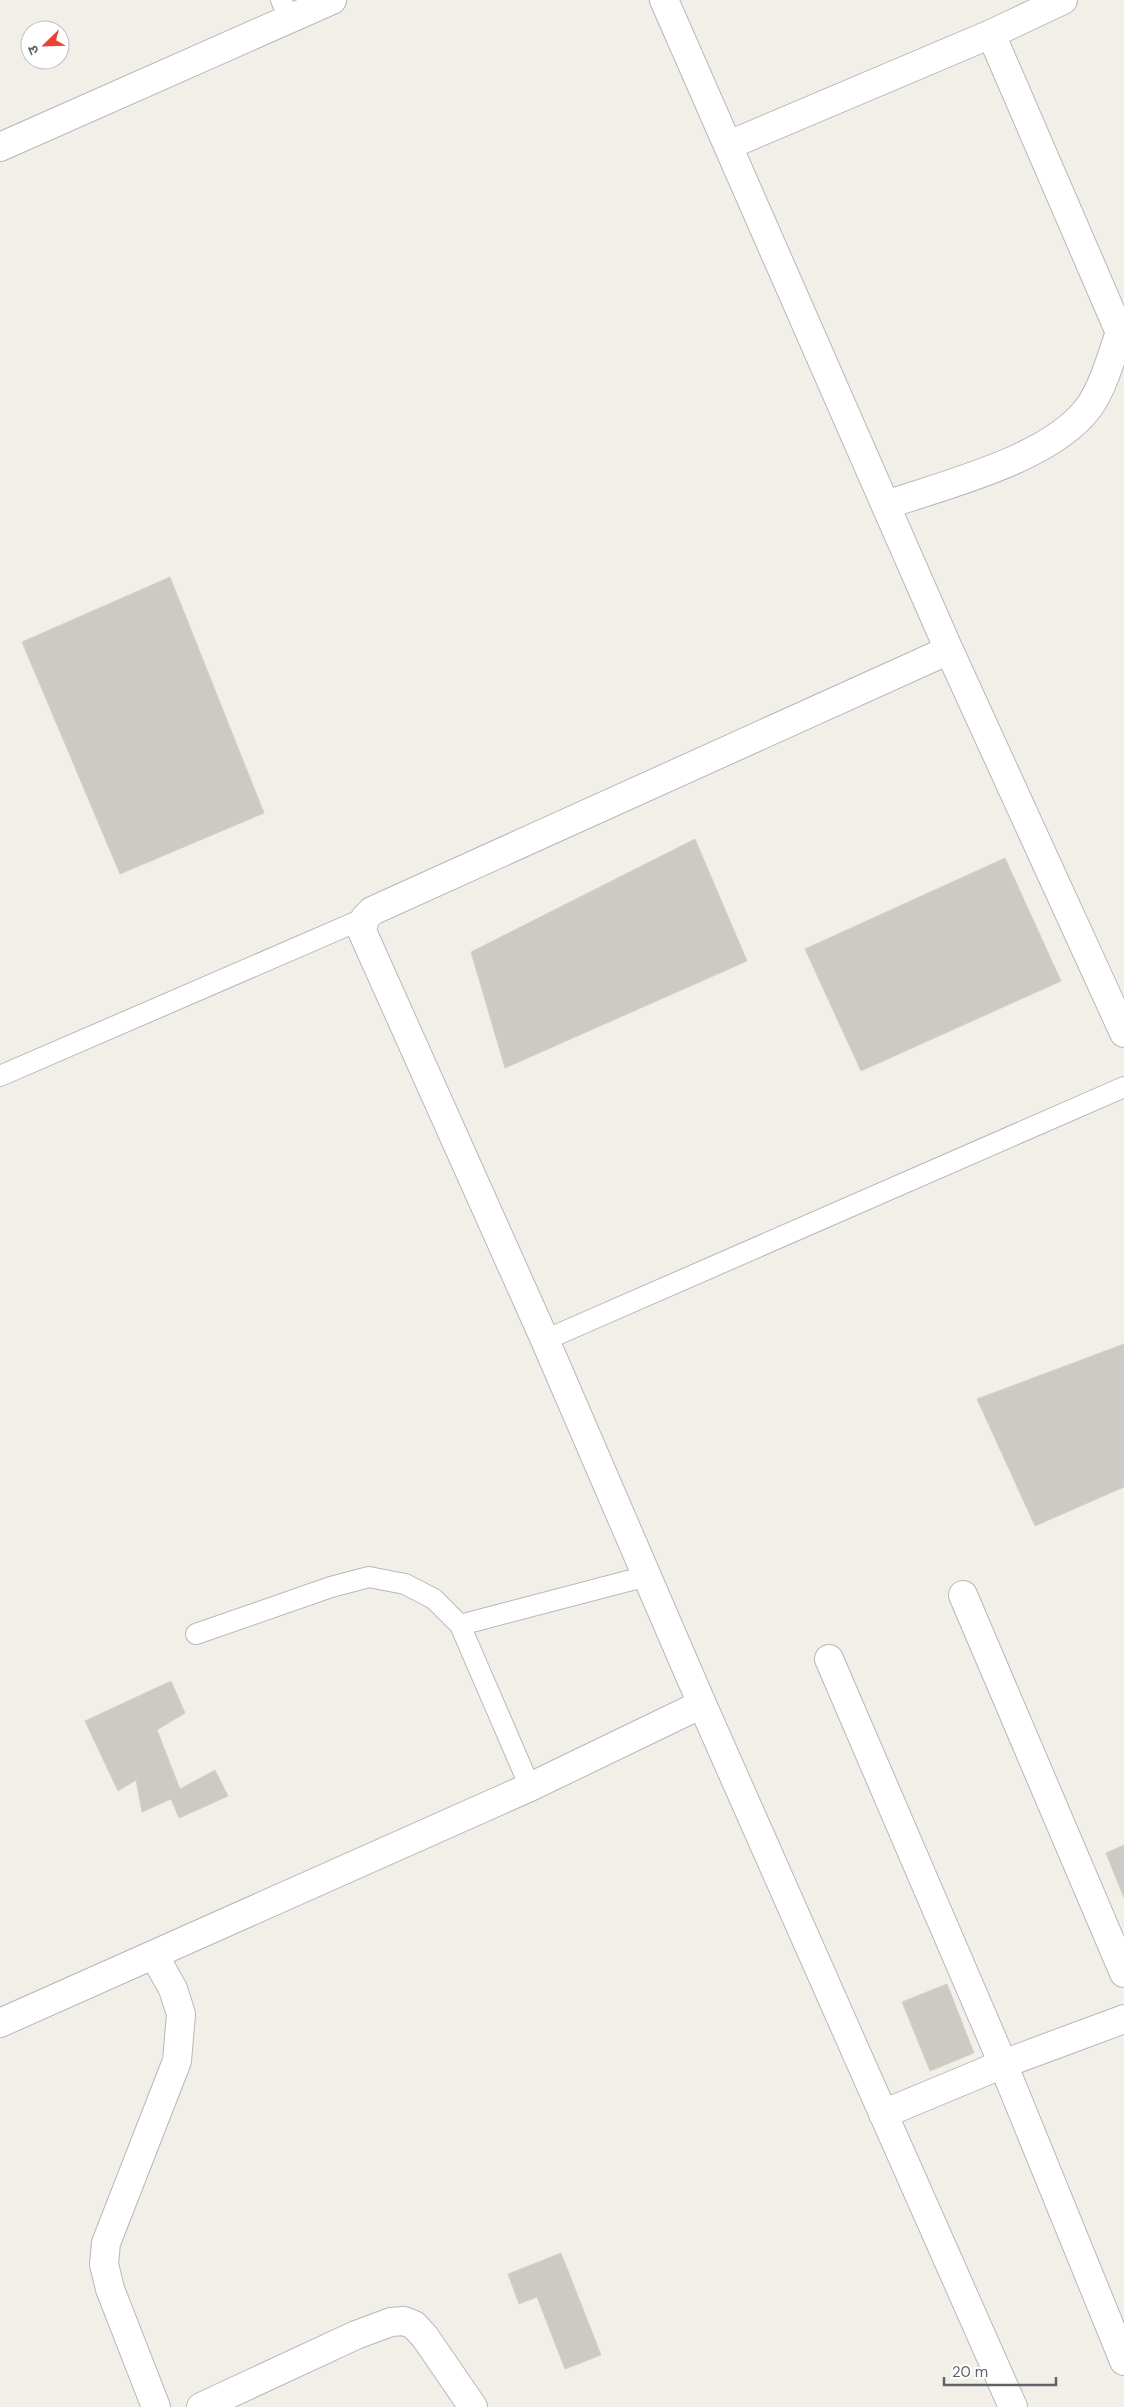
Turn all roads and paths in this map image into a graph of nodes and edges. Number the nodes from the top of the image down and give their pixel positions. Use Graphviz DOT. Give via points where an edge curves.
graph roads {
  1 [pos="332,0"];
  2 [pos="664,0"];
  3 [pos="1063,0"];
  4 [pos="285,9"];
  5 [pos="991,34"];
  6 [pos="729,145"];
  7 [pos="0,147"];
  8 [pos="1122,337"];
  9 [pos="886,505"];
  10 [pos="949,650"];
  11 [pos="365,918"];
  12 [pos="1117,995"];
  13 [pos="1124,1033"];
  14 [pos="0,1076"];
  15 [pos="1124,1087"];
  16 [pos="545,1340"];
  17 [pos="647,1576"];
  18 [pos="963,1595"];
  19 [pos="460,1625"];
  20 [pos="196,1634"];
  21 [pos="829,1659"];
  22 [pos="702,1704"];
  23 [pos="530,1787"];
  24 [pos="154,1955"];
  25 [pos="1124,1973"];
  26 [pos="1124,2018"];
  27 [pos="0,2023"];
  28 [pos="1003,2064"];
  29 [pos="883,2114"];
  30 [pos="1124,2361"];
  31 [pos="156,2407"];
  32 [pos="200,2407"];
  33 [pos="473,2407"];
  34 [pos="1013,2407"];
  1 -- 4 [label="street"];
  2 -- 6 [label="street"];
  3 -- 5 [label="street"];
  4 -- 7 [label="street"];
  5 -- 6 [label="street"];
  5 -- 8 [label="street"];
  6 -- 9 [label="street"];
  8 -- 9 [label="street" via="1090,405 1069,430 1036,450 1007,462"];
  9 -- 10 [label="street"];
  10 -- 11 [label="street" via="372,910"];
  10 -- 12 [label="street"];
  11 -- 14 [label="lane"];
  11 -- 16 [label="street" via="363,937"];
  12 -- 13 [label="street"];
  15 -- 16 [label="lane"];
  16 -- 17 [label="street"];
  17 -- 19 [label="lane"];
  17 -- 22 [label="street"];
  18 -- 25 [label="street"];
  19 -- 20 [label="lane" via="434,1599 405,1584 369,1577"];
  19 -- 23 [label="lane"];
  21 -- 28 [label="street"];
  22 -- 23 [label="street"];
  22 -- 29 [label="street"];
  23 -- 24 [label="street"];
  24 -- 27 [label="street"];
  24 -- 31 [label="street" via="173,1989 181,2014 177,2061 106,2243 104,2264 110,2289"];
  26 -- 28 [label="street"];
  28 -- 29 [label="street"];
  28 -- 30 [label="street"];
  29 -- 34 [label="street"];
  32 -- 33 [label="street" via="356,2335 391,2322 404,2322 414,2325 425,2337"];
}
